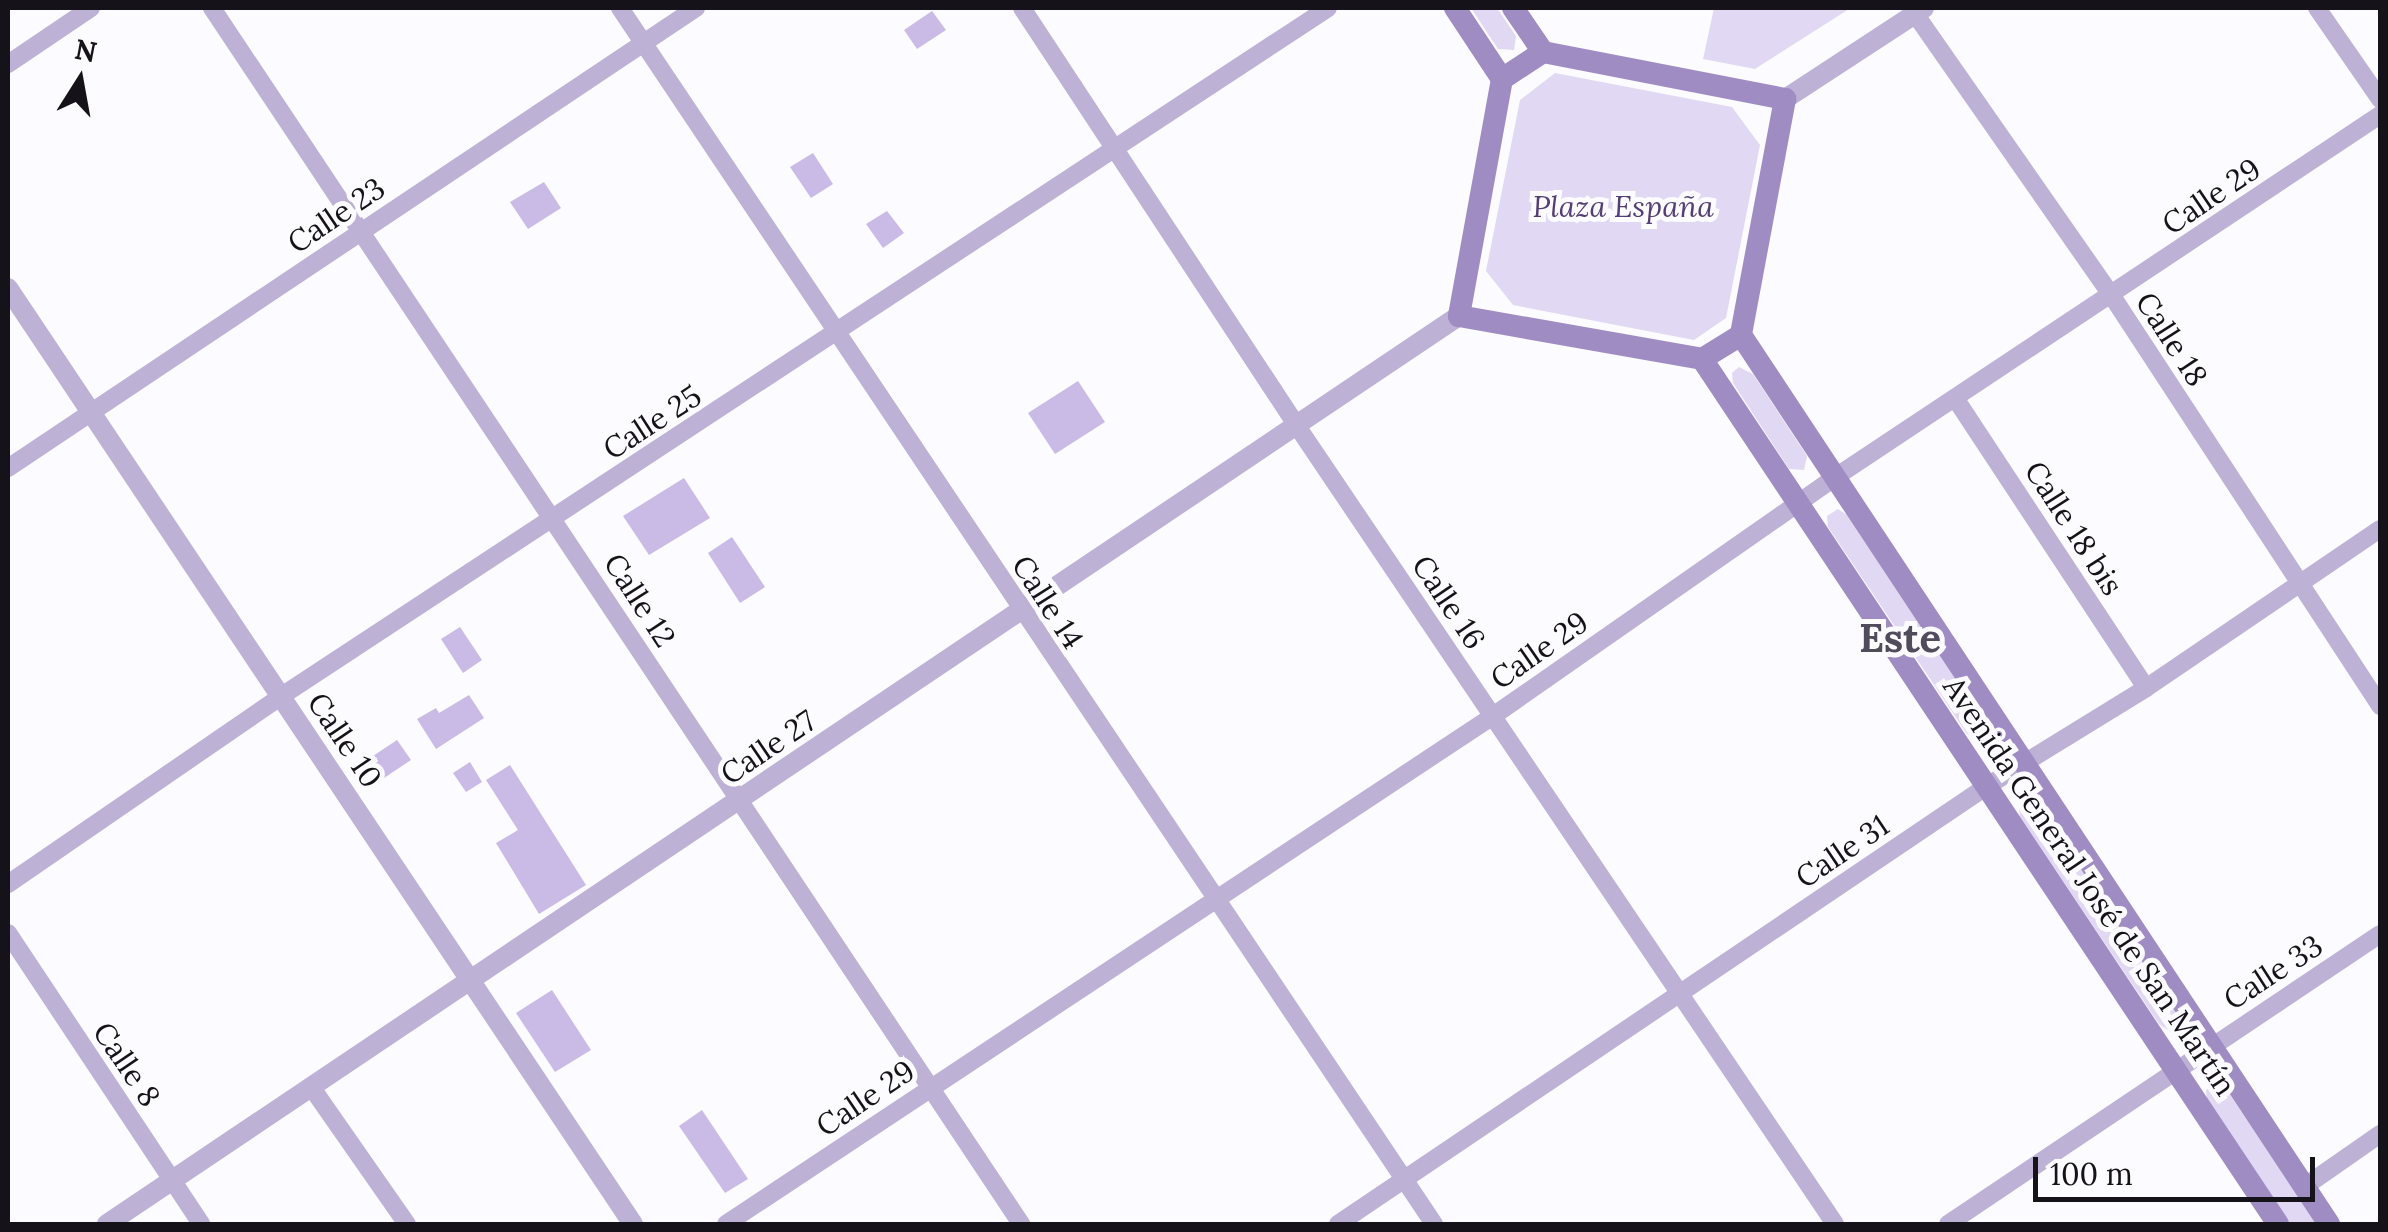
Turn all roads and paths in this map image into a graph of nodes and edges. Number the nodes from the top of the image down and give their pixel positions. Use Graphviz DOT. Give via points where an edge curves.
graph roads {
  1 [pos="91,8"];
  2 [pos="212,8"];
  3 [pos="620,8"];
  4 [pos="696,8"];
  5 [pos="1022,8"];
  6 [pos="1328,8"];
  7 [pos="1455,8"];
  8 [pos="1513,8"];
  9 [pos="2318,8"];
  10 [pos="1916,10"];
  11 [pos="644,42"];
  12 [pos="1543,52"];
  13 [pos="8,64"];
  14 [pos="1502,79"];
  15 [pos="2380,99"];
  16 [pos="1785,100"];
  17 [pos="2380,115"];
  18 [pos="1114,145"];
  19 [pos="361,231"];
  20 [pos="8,288"];
  21 [pos="2112,296"];
  22 [pos="1459,316"];
  23 [pos="839,332"];
  24 [pos="1740,334"];
  25 [pos="1702,360"];
  26 [pos="1955,398"];
  27 [pos="90,412"];
  28 [pos="1296,426"];
  29 [pos="8,468"];
  30 [pos="1834,478"];
  31 [pos="1799,502"];
  32 [pos="554,520"];
  33 [pos="2380,529"];
  34 [pos="2297,584"];
  35 [pos="1022,612"];
  36 [pos="2146,688"];
  37 [pos="280,697"];
  38 [pos="2380,706"];
  39 [pos="1493,716"];
  40 [pos="2024,764"];
  41 [pos="1987,786"];
  42 [pos="740,802"];
  43 [pos="8,884"];
  44 [pos="1213,899"];
  45 [pos="8,933"];
  46 [pos="2380,934"];
  47 [pos="471,983"];
  48 [pos="1680,994"];
  49 [pos="2212,1045"];
  50 [pos="2176,1070"];
  51 [pos="930,1087"];
  52 [pos="312,1088"];
  53 [pos="2380,1134"];
  54 [pos="1405,1180"];
  55 [pos="172,1182"];
  56 [pos="2304,1187"];
  57 [pos="107,1224"];
  58 [pos="201,1224"];
  59 [pos="407,1224"];
  60 [pos="633,1224"];
  61 [pos="726,1224"];
  62 [pos="1021,1224"];
  63 [pos="1338,1224"];
  64 [pos="1434,1224"];
  65 [pos="1835,1224"];
  66 [pos="1948,1224"];
  67 [pos="2278,1224"];
  68 [pos="2329,1224"];
  1 -- 13 [label="street"];
  2 -- 19 [label="street, Calle 12"];
  3 -- 11 [label="street, Calle 14"];
  4 -- 11 [label="street, Calle 23"];
  5 -- 18 [label="street, Calle 16"];
  6 -- 18 [label="street, Calle 25"];
  7 -- 14 [label="main road"];
  8 -- 12 [label="main road"];
  9 -- 15 [label="street"];
  10 -- 16 [label="street"];
  10 -- 21 [label="street, Calle 18"];
  11 -- 19 [label="street, Calle 23"];
  11 -- 23 [label="street, Calle 14"];
  12 -- 14 [label="main road"];
  12 -- 16 [label="main road"];
  14 -- 22 [label="main road"];
  16 -- 24 [label="main road"];
  17 -- 21 [label="street, Calle 29"];
  18 -- 23 [label="street, Calle 25"];
  18 -- 28 [label="street, Calle 16"];
  19 -- 27 [label="street, Calle 23"];
  19 -- 32 [label="street, Calle 12"];
  20 -- 27 [label="street, Calle 10"];
  21 -- 26 [label="street, Calle 29"];
  21 -- 34 [label="street, Calle 18"];
  22 -- 25 [label="main road"];
  22 -- 28 [label="street, Calle 27"];
  23 -- 32 [label="street, Calle 25"];
  23 -- 35 [label="street, Calle 14"];
  24 -- 25 [label="main road"];
  24 -- 30 [label="main road, Avenida General José de San Martín"];
  25 -- 31 [label="main road, Avenida General José de San Martín"];
  26 -- 30 [label="street, Calle 29"];
  26 -- 36 [label="street, Calle 18 bis"];
  27 -- 29 [label="street, Calle 23"];
  27 -- 37 [label="street, Calle 10"];
  28 -- 35 [label="street, Calle 27"];
  28 -- 39 [label="street, Calle 16"];
  30 -- 31 [label="street, Calle 29"];
  30 -- 40 [label="main road, Avenida General José de San Martín"];
  31 -- 39 [label="street, Calle 29"];
  31 -- 41 [label="main road, Avenida General José de San Martín"];
  32 -- 37 [label="street, Calle 25"];
  32 -- 42 [label="street, Calle 12"];
  33 -- 34 [label="street, Calle 31"];
  34 -- 36 [label="street, Calle 31"];
  34 -- 38 [label="street, Calle 18"];
  35 -- 42 [label="street, Calle 27"];
  35 -- 44 [label="street, Calle 14"];
  36 -- 40 [label="street, Calle 31"];
  37 -- 43 [label="street, Calle 25"];
  37 -- 47 [label="street, Calle 10"];
  39 -- 44 [label="street, Calle 29"];
  39 -- 48 [label="street, Calle 16"];
  40 -- 41 [label="street, Calle 31"];
  40 -- 49 [label="main road, Avenida General José de San Martín"];
  41 -- 48 [label="street, Calle 31"];
  41 -- 50 [label="main road, Avenida General José de San Martín"];
  42 -- 47 [label="street, Calle 27"];
  42 -- 51 [label="street, Calle 12"];
  44 -- 51 [label="street, Calle 29"];
  44 -- 54 [label="street, Calle 14"];
  45 -- 55 [label="street, Calle 8"];
  46 -- 49 [label="street, Calle 33"];
  47 -- 52 [label="street, Calle 27"];
  47 -- 60 [label="street, Calle 10"];
  48 -- 54 [label="street, Calle 31"];
  48 -- 65 [label="street, Calle 16"];
  49 -- 50 [label="street, Calle 33"];
  49 -- 56 [label="main road, Avenida General José de San Martín"];
  50 -- 66 [label="street, Calle 33"];
  50 -- 67 [label="main road, Avenida General José de San Martín"];
  51 -- 61 [label="street, Calle 29"];
  51 -- 62 [label="street, Calle 12"];
  52 -- 55 [label="street, Calle 27"];
  52 -- 59 [label="street"];
  53 -- 56 [label="street"];
  54 -- 63 [label="street, Calle 31"];
  54 -- 64 [label="street, Calle 14"];
  55 -- 57 [label="street, Calle 27"];
  55 -- 58 [label="street, Calle 8"];
  56 -- 68 [label="main road, Avenida General José de San Martín"];
}
